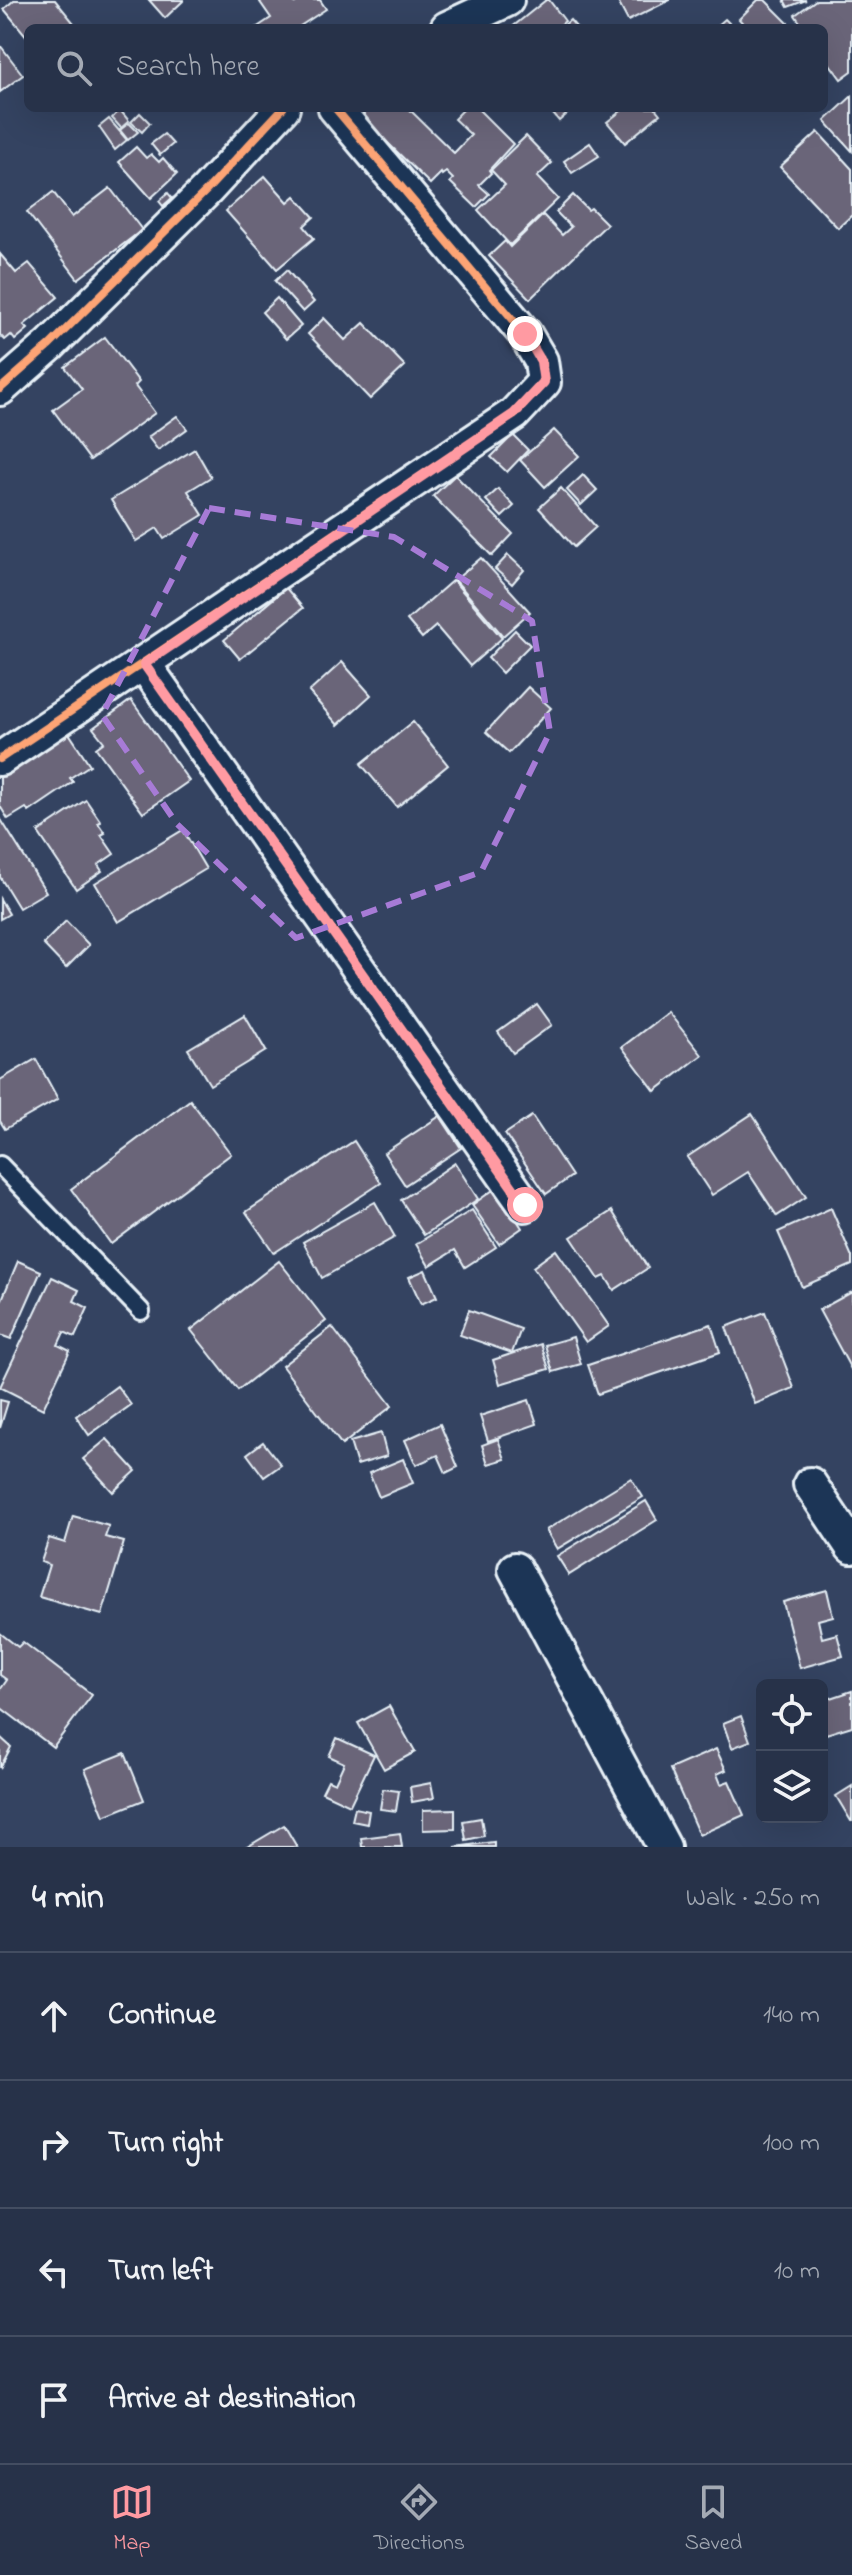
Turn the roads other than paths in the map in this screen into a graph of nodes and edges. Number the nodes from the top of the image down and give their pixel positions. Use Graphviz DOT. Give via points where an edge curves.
graph roads {
  1 [pos="507,0"];
  2 [pos="456,24"];
  3 [pos="279,112"];
  4 [pos="338,112"];
  5 [pos="0,389"];
  6 [pos="144,664"];
  7 [pos="0,759"];
  8 [pos="0,1165"];
  9 [pos="525,1205"];
  10 [pos="141,1311"];
  11 [pos="810,1484"];
  12 [pos="852,1547"];
  13 [pos="515,1569"];
  14 [pos="664,1847"];
  1 -- 2 [label="street"];
  3 -- 5 [label="street" via="195,202"];
  4 -- 6 [label="street" via="525,334 541,361 544,382 514,414"];
  6 -- 7 [label="street"];
  6 -- 9 [label="street"];
  8 -- 10 [label="lane"];
  11 -- 12 [label="street"];
  13 -- 14 [label="street"];
}
